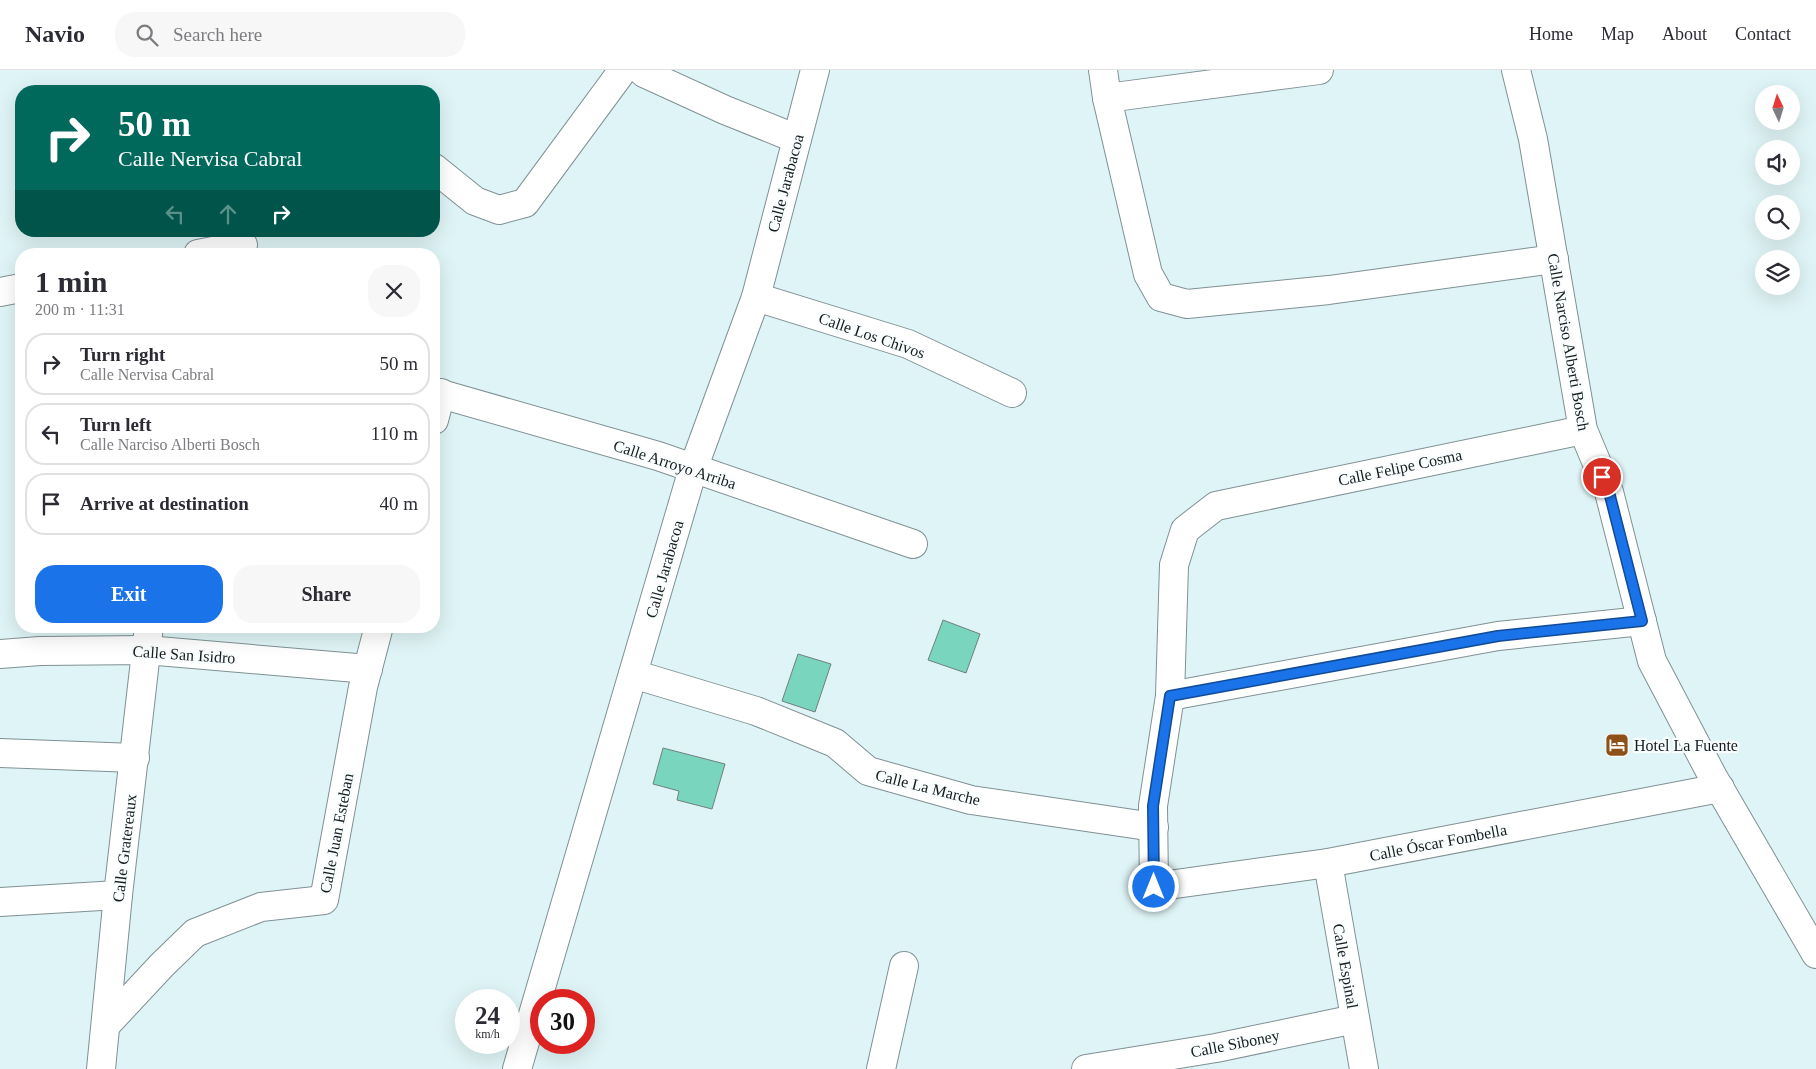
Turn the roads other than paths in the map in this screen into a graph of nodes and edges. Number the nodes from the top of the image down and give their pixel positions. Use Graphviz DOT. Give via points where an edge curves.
graph roads {
  1 [pos="623,70"];
  2 [pos="640,70"];
  3 [pos="815,70"];
  4 [pos="1103,70"];
  5 [pos="1516,70"];
  6 [pos="1306,71"];
  7 [pos="1107,98"];
  8 [pos="797,139"];
  9 [pos="440,173"];
  10 [pos="245,243"];
  11 [pos="224,248"];
  12 [pos="1554,260"];
  13 [pos="15,289"];
  14 [pos="0,292"];
  15 [pos="756,297"];
  16 [pos="1012,392"];
  17 [pos="440,394"];
  18 [pos="1583,430"];
  19 [pos="693,469"];
  20 [pos="912,544"];
  21 [pos="1642,621"];
  22 [pos="377,633"];
  23 [pos="148,638"];
  24 [pos="0,654"];
  25 [pos="368,669"];
  26 [pos="633,674"];
  27 [pos="1170,696"];
  28 [pos="0,753"];
  29 [pos="134,758"];
  30 [pos="1720,788"];
  31 [pos="1154,827"];
  32 [pos="1328,863"];
  33 [pos="118,895"];
  34 [pos="0,902"];
  35 [pos="1816,954"];
  36 [pos="904,966"];
  37 [pos="1354,1019"];
  38 [pos="106,1025"];
  39 [pos="1218,1058"];
  40 [pos="92,1069"];
  41 [pos="101,1069"];
  42 [pos="516,1069"];
  43 [pos="881,1069"];
  44 [pos="1086,1069"];
  45 [pos="1364,1069"];
  1 -- 9 [label="street" via="525,203 499,210 475,201"];
  2 -- 8 [label="street"];
  3 -- 8 [label="street, Calle Jarabacoa"];
  4 -- 7 [label="street"];
  5 -- 12 [label="street, Calle Narciso Alberti Bosch" via="1533,139"];
  6 -- 7 [label="street"];
  7 -- 12 [label="street" via="1148,274 1161,297 1187,304 1329,290"];
  8 -- 15 [label="street, Calle Jarabacoa"];
  10 -- 11 [label="street"];
  12 -- 18 [label="street, Calle Narciso Alberti Bosch"];
  13 -- 14 [label="street"];
  15 -- 16 [label="street, Calle Los Chivos" via="908,344"];
  15 -- 19 [label="street, Calle Jarabacoa"];
  17 -- 19 [label="street, Calle Arroyo Arriba"];
  18 -- 21 [label="street, Calle Narciso Alberti Bosch" via="1609,492"];
  18 -- 27 [label="street, Calle Felipe Cosma" via="1216,506 1185,530 1174,565"];
  19 -- 20 [label="street, Calle Arroyo Arriba"];
  19 -- 26 [label="street, Calle Jarabacoa"];
  21 -- 27 [label="street" via="1498,636"];
  21 -- 30 [label="street, Calle Narciso Alberti Bosch" via="1652,661"];
  22 -- 25 [label="street, Calle Juan Esteban"];
  23 -- 24 [label="street, Calle San Isidro"];
  23 -- 25 [label="street, Calle San Isidro"];
  23 -- 29 [label="street, Calle Gratereaux"];
  25 -- 38 [label="street, Calle Juan Esteban" via="324,900 261,907 195,934"];
  26 -- 31 [label="street, Calle La Marche" via="756,711 835,743 868,771 971,800"];
  26 -- 42 [label="street, Calle Jarabacoa"];
  27 -- 31 [label="street" via="1153,806"];
  28 -- 29 [label="street"];
  29 -- 33 [label="street, Calle Gratereaux"];
  30 -- 32 [label="street, Calle Óscar Fombella"];
  30 -- 35 [label="street, Calle Narciso Alberti Bosch"];
  31 -- 32 [label="street, Calle Óscar Fombella" via="1154,887"];
  32 -- 37 [label="street, Calle Espinal"];
  33 -- 34 [label="street"];
  33 -- 38 [label="street, Calle Gratereaux"];
  36 -- 43 [label="street"];
  37 -- 39 [label="street, Calle Siboney"];
  37 -- 45 [label="street, Calle Espinal"];
  38 -- 41 [label="street, Calle Gratereaux"];
  39 -- 44 [label="street, Calle Siboney"];
  40 -- 41 [label="street"];
}
